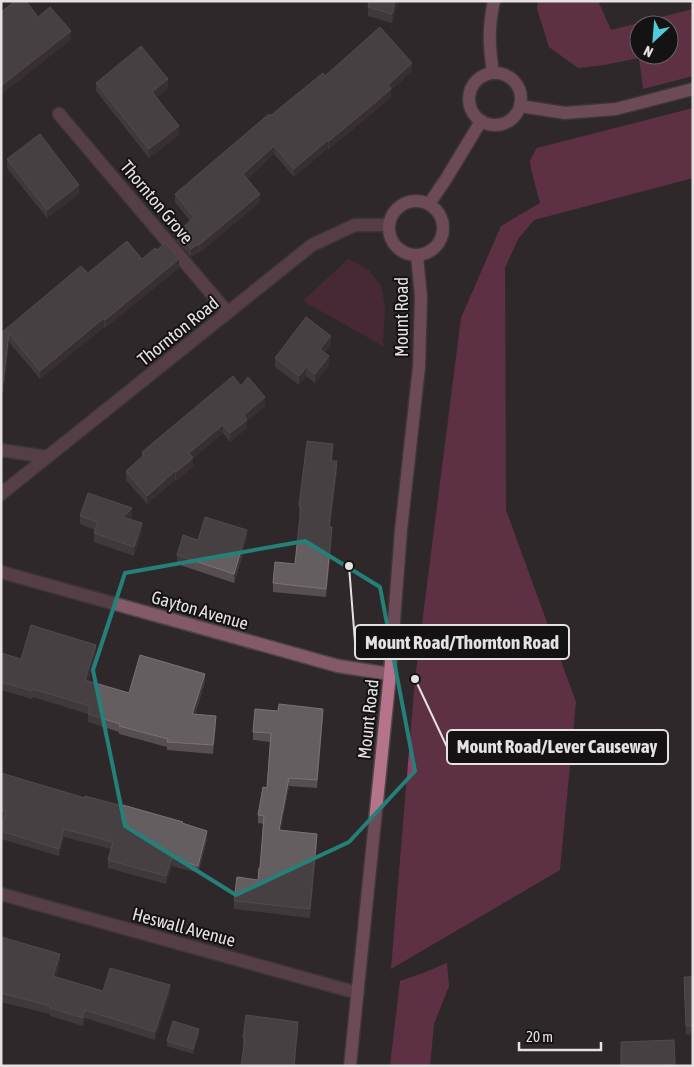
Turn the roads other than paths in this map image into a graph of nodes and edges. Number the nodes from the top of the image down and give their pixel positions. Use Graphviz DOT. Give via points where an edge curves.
graph roads {
  1 [pos="494,1"];
  2 [pos="494,73"];
  3 [pos="693,89"];
  4 [pos="520,106"];
  5 [pos="59,114"];
  6 [pos="482,121"];
  7 [pos="429,204"];
  8 [pos="389,224"];
  9 [pos="417,256"];
  10 [pos="228,313"];
  11 [pos="1,450"];
  12 [pos="47,457"];
  13 [pos="1,494"];
  14 [pos="1,572"];
  15 [pos="390,674"];
  16 [pos="1,894"];
  17 [pos="358,993"];
  18 [pos="350,1066"];
  1 -- 2 [label="main road" via="490,20"];
  2 -- 4 [label="main road" via="515,82 521,98"];
  2 -- 6 [label="main road" via="478,79 470,93 471,109"];
  3 -- 4 [label="main road" via="616,109 565,113"];
  4 -- 6 [label="main road" via="505,123 497,125"];
  5 -- 10 [label="street, Thornton Grove"];
  6 -- 7 [label="main road"];
  7 -- 8 [label="main road" via="405,203 396,209"];
  7 -- 9 [label="main road" via="441,217 443,234 434,248"];
  8 -- 9 [label="main road" via="389,234 399,250"];
  8 -- 10 [label="street, Thornton Road" via="355,225 312,245"];
  9 -- 15 [label="main road, Mount Road" via="421,297 419,367 401,530"];
  10 -- 12 [label="street, Thornton Road"];
  11 -- 12 [label="street"];
  12 -- 13 [label="street, Thornton Road"];
  14 -- 15 [label="street, Gayton Avenue" via="338,666"];
  15 -- 17 [label="main road, Mount Road"];
  16 -- 17 [label="street, Heswall Avenue"];
  17 -- 18 [label="main road, Mount Road"];
}
